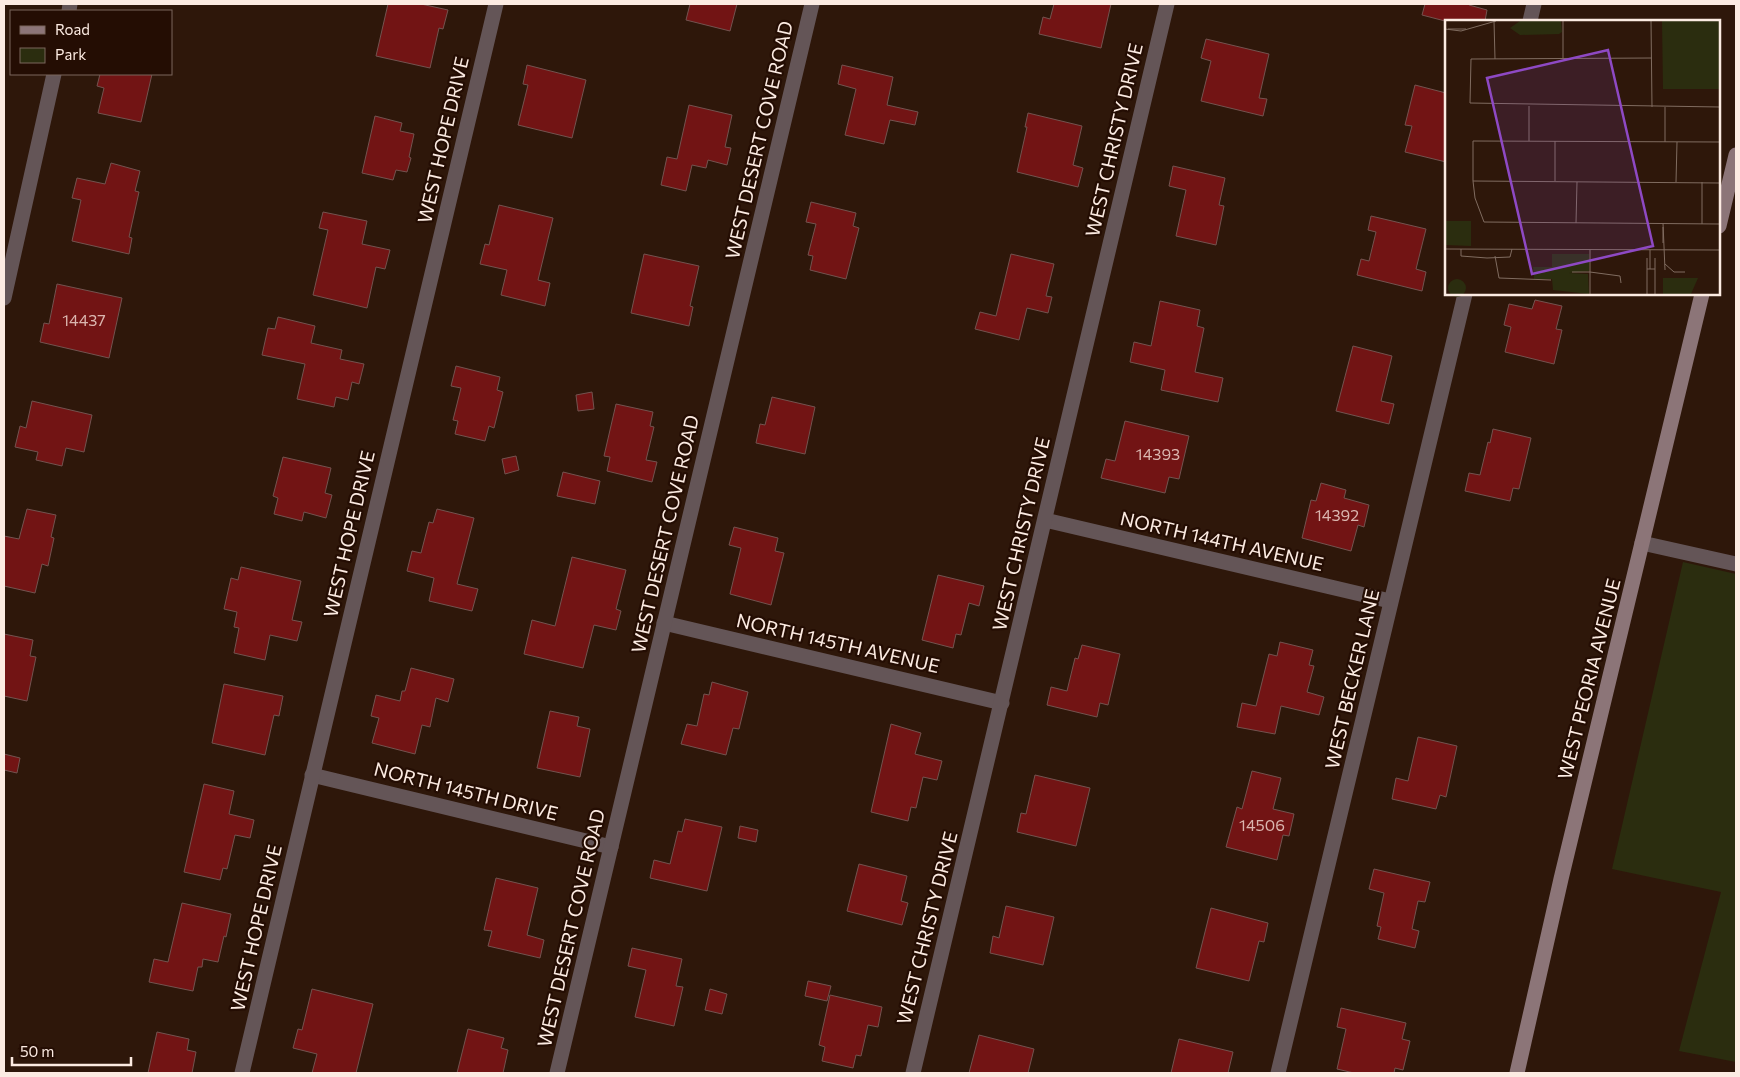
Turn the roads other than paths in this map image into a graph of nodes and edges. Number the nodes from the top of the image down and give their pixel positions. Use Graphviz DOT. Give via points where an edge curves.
graph roads {
  1 [pos="496,4"];
  2 [pos="812,4"];
  3 [pos="1167,4"];
  4 [pos="1534,4"];
  5 [pos="1530,20"];
  6 [pos="54,75"];
  7 [pos="1736,155"];
  8 [pos="1720,222"];
  9 [pos="1465,295"];
  10 [pos="1702,295"];
  11 [pos="4,298"];
  12 [pos="1045,520"];
  13 [pos="1642,543"];
  14 [pos="1736,564"];
  15 [pos="1390,601"];
  16 [pos="664,623"];
  17 [pos="1002,703"];
  18 [pos="312,775"];
  19 [pos="611,847"];
  20 [pos="242,1073"];
  21 [pos="557,1073"];
  22 [pos="913,1073"];
  23 [pos="1278,1073"];
  24 [pos="1517,1073"];
  1 -- 18 [label="street, WEST HOPE DRIVE"];
  2 -- 16 [label="street, WEST DESERT COVE ROAD"];
  3 -- 12 [label="street, WEST CHRISTY DRIVE"];
  4 -- 5 [label="street"];
  6 -- 11 [label="street"];
  7 -- 8 [label="main road"];
  9 -- 15 [label="street, WEST BECKER LANE"];
  10 -- 13 [label="main road, WEST PEORIA AVENUE"];
  12 -- 15 [label="street, NORTH 144TH AVENUE"];
  12 -- 17 [label="street, WEST CHRISTY DRIVE"];
  13 -- 14 [label="street"];
  13 -- 24 [label="main road, WEST PEORIA AVENUE"];
  15 -- 23 [label="street, WEST BECKER LANE"];
  16 -- 17 [label="street, NORTH 145TH AVENUE"];
  16 -- 19 [label="street, WEST DESERT COVE ROAD"];
  17 -- 22 [label="street, WEST CHRISTY DRIVE"];
  18 -- 19 [label="street, NORTH 145TH DRIVE"];
  18 -- 20 [label="street, WEST HOPE DRIVE"];
  19 -- 21 [label="street, WEST DESERT COVE ROAD"];
}
